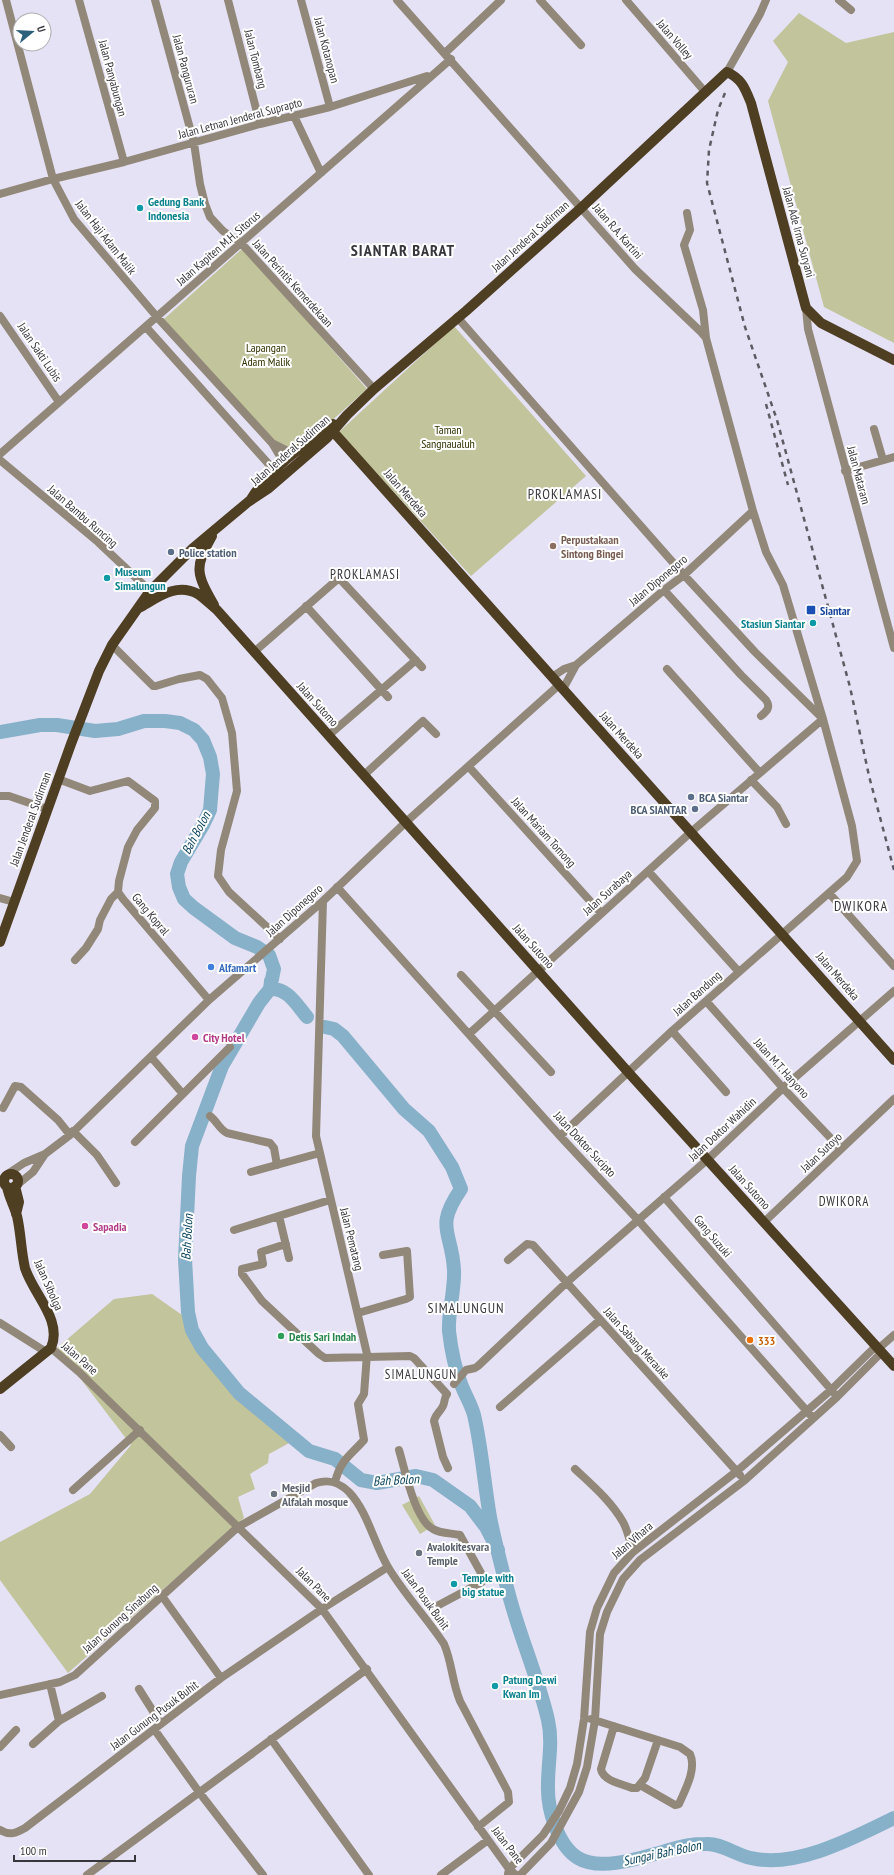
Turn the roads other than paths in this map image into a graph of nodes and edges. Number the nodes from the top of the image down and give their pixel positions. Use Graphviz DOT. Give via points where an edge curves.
graph roads {
  1 [pos="6,0"];
  2 [pos="79,0"];
  3 [pos="155,0"];
  4 [pos="228,0"];
  5 [pos="301,0"];
  6 [pos="397,0"];
  7 [pos="501,0"];
  8 [pos="540,0"];
  9 [pos="626,0"];
  10 [pos="766,0"];
  11 [pos="840,0"];
  12 [pos="851,10"];
  13 [pos="580,45"];
  14 [pos="445,53"];
  15 [pos="451,59"];
  16 [pos="727,72"];
  17 [pos="431,75"];
  18 [pos="706,93"];
  19 [pos="330,107"];
  20 [pos="294,116"];
  21 [pos="260,124"];
  22 [pos="194,143"];
  23 [pos="124,162"];
  24 [pos="321,173"];
  25 [pos="53,179"];
  26 [pos="0,194"];
  27 [pos="581,208"];
  28 [pos="687,214"];
  29 [pos="241,243"];
  30 [pos="806,308"];
  31 [pos="0,316"];
  32 [pos="156,317"];
  33 [pos="457,317"];
  34 [pos="146,327"];
  35 [pos="706,338"];
  36 [pos="894,360"];
  37 [pos="374,389"];
  38 [pos="59,402"];
  39 [pos="331,429"];
  40 [pos="874,429"];
  41 [pos="272,443"];
  42 [pos="0,454"];
  43 [pos="294,454"];
  44 [pos="894,457"];
  45 [pos="0,460"];
  46 [pos="883,460"];
  47 [pos="284,463"];
  48 [pos="274,470"];
  49 [pos="845,471"];
  50 [pos="248,502"];
  51 [pos="753,511"];
  52 [pos="216,530"];
  53 [pos="684,575"];
  54 [pos="664,590"];
  55 [pos="150,591"];
  56 [pos="306,606"];
  57 [pos="136,610"];
  58 [pos="217,610"];
  59 [pos="112,645"];
  60 [pos="894,648"];
  61 [pos="254,652"];
  62 [pos="416,660"];
  63 [pos="576,665"];
  64 [pos="422,667"];
  65 [pos="667,669"];
  66 [pos="552,676"];
  67 [pos="561,687"];
  68 [pos="381,690"];
  69 [pos="388,697"];
  70 [pos="761,716"];
  71 [pos="823,719"];
  72 [pos="436,734"];
  73 [pos="329,736"];
  74 [pos="469,767"];
  75 [pos="760,773"];
  76 [pos="364,774"];
  77 [pos="58,779"];
  78 [pos="751,780"];
  79 [pos="0,796"];
  80 [pos="47,809"];
  81 [pos="406,822"];
  82 [pos="786,824"];
  83 [pos="691,832"];
  84 [pos="648,871"];
  85 [pos="337,887"];
  86 [pos="118,892"];
  87 [pos="828,893"];
  88 [pos="0,898"];
  89 [pos="323,901"];
  90 [pos="14,902"];
  91 [pos="601,914"];
  92 [pos="782,933"];
  93 [pos="278,940"];
  94 [pos="0,942"];
  95 [pos="75,960"];
  96 [pos="894,966"];
  97 [pos="538,970"];
  98 [pos="739,972"];
  99 [pos="461,975"];
  100 [pos="894,991"];
  101 [pos="209,1000"];
  102 [pos="706,1001"];
  103 [pos="495,1010"];
  104 [pos="860,1022"];
  105 [pos="672,1031"];
  106 [pos="469,1034"];
  107 [pos="230,1047"];
  108 [pos="151,1057"];
  109 [pos="894,1060"];
  110 [pos="551,1072"];
  111 [pos="628,1072"];
  112 [pos="783,1088"];
  113 [pos="726,1092"];
  114 [pos="183,1094"];
  115 [pos="894,1100"];
  116 [pos="3,1108"];
  117 [pos="210,1116"];
  118 [pos="72,1133"];
  119 [pos="560,1136"];
  120 [pos="135,1142"];
  121 [pos="841,1149"];
  122 [pos="320,1153"];
  123 [pos="45,1154"];
  124 [pos="707,1160"];
  125 [pos="277,1165"];
  126 [pos="251,1172"];
  127 [pos="8,1181"];
  128 [pos="116,1183"];
  129 [pos="664,1197"];
  130 [pos="330,1200"];
  131 [pos="280,1216"];
  132 [pos="638,1220"];
  133 [pos="764,1222"];
  134 [pos="234,1230"];
  135 [pos="286,1244"];
  136 [pos="383,1255"];
  137 [pos="290,1258"];
  138 [pos="508,1260"];
  139 [pos="566,1283"];
  140 [pos="358,1313"];
  141 [pos="600,1320"];
  142 [pos="0,1323"];
  143 [pos="894,1335"];
  144 [pos="878,1349"];
  145 [pos="48,1350"];
  146 [pos="367,1356"];
  147 [pos="894,1366"];
  148 [pos="454,1384"];
  149 [pos="0,1389"];
  150 [pos="830,1390"];
  151 [pos="837,1397"];
  152 [pos="500,1408"];
  153 [pos="806,1410"];
  154 [pos="813,1418"];
  155 [pos="140,1430"];
  156 [pos="0,1435"];
  157 [pos="11,1447"];
  158 [pos="399,1450"];
  159 [pos="448,1468"];
  160 [pos="575,1469"];
  161 [pos="737,1471"];
  162 [pos="745,1480"];
  163 [pos="335,1482"];
  164 [pos="73,1490"];
  165 [pos="686,1512"];
  166 [pos="693,1520"];
  167 [pos="238,1527"];
  168 [pos="633,1552"];
  169 [pos="624,1561"];
  170 [pos="634,1566"];
  171 [pos="388,1568"];
  172 [pos="162,1596"];
  173 [pos="435,1607"];
  174 [pos="322,1609"];
  175 [pos="590,1632"];
  176 [pos="600,1634"];
  177 [pos="366,1669"];
  178 [pos="222,1678"];
  179 [pos="50,1684"];
  180 [pos="139,1688"];
  181 [pos="0,1695"];
  182 [pos="102,1696"];
  183 [pos="584,1719"];
  184 [pos="595,1720"];
  185 [pos="59,1721"];
  186 [pos="614,1726"];
  187 [pos="158,1727"];
  188 [pos="16,1730"];
  189 [pos="271,1740"];
  190 [pos="658,1740"];
  191 [pos="33,1744"];
  192 [pos="0,1747"];
  193 [pos="640,1785"];
  194 [pos="199,1792"];
  195 [pos="478,1827"];
  196 [pos="0,1830"];
  197 [pos="488,1840"];
  198 [pos="509,1872"];
  199 [pos="87,1875"];
  200 [pos="263,1875"];
  201 [pos="369,1875"];
  202 [pos="441,1875"];
  203 [pos="516,1875"];
  204 [pos="520,1875"];
  1 -- 25 [label="street, Jalan Haji Adam Malik"];
  2 -- 23 [label="street, Jalan Panyabungan"];
  3 -- 22 [label="street, Jalan Pangururan"];
  4 -- 21 [label="street, Jalan Tombang"];
  5 -- 19 [label="street, Jalan Kotanopan"];
  6 -- 14 [label="street, Jalan R.A. Kartini"];
  7 -- 14 [label="street"];
  8 -- 13 [label="street"];
  9 -- 18 [label="street, Jalan Volley"];
  10 -- 16 [label="street"];
  11 -- 12 [label="street"];
  14 -- 15 [label="street, Jalan R.A. Kartini"];
  15 -- 17 [label="street, Jalan Kapiten M.H. Sitorus"];
  15 -- 27 [label="street, Jalan R.A. Kartini"];
  16 -- 18 [label="main road, Jalan Jenderal Sudirman"];
  16 -- 30 [label="main road, Jalan Ade Irma Suryani" via="738,77 751,103"];
  17 -- 19 [label="street, Jalan Letnan Jenderal Suprapto"];
  17 -- 24 [label="street, Jalan Kapiten M.H. Sitorus"];
  18 -- 27 [label="main road, Jalan Jenderal Sudirman"];
  19 -- 20 [label="street, Jalan Letnan Jenderal Suprapto"];
  20 -- 21 [label="street, Jalan Letnan Jenderal Suprapto"];
  20 -- 24 [label="street"];
  21 -- 22 [label="street, Jalan Letnan Jenderal Suprapto"];
  22 -- 23 [label="street, Jalan Letnan Jenderal Suprapto"];
  22 -- 29 [label="street, Jalan Perintis Kemerdekaan" via="200,184 210,217"];
  23 -- 25 [label="street, Jalan Letnan Jenderal Suprapto"];
  24 -- 29 [label="street, Jalan Kapiten M.H. Sitorus"];
  25 -- 26 [label="street, Jalan Letnan Jenderal Suprapto"];
  25 -- 32 [label="street, Jalan Haji Adam Malik" via="74,219"];
  27 -- 33 [label="main road, Jalan Jenderal Sudirman"];
  27 -- 35 [label="street, Jalan R.A. Kartini" via="635,269"];
  28 -- 35 [label="street" via="690,230 684,245 703,310"];
  29 -- 32 [label="street, Jalan Kapiten M.H. Sitorus"];
  29 -- 37 [label="street, Jalan Perintis Kemerdekaan"];
  30 -- 36 [label="main road, Jalan Ade Irma Suryani" via="821,323"];
  30 -- 49 [label="street, Jalan Mataram" via="808,329"];
  31 -- 38 [label="street, Jalan Sakti Lubis"];
  32 -- 34 [label="street, Jalan Kapiten M.H. Sitorus"];
  32 -- 41 [label="street, Jalan Haji Adam Malik"];
  33 -- 37 [label="main road, Jalan Jenderal Sudirman"];
  33 -- 53 [label="street"];
  34 -- 38 [label="street, Jalan Kapiten M.H. Sitorus"];
  34 -- 48 [label="street"];
  35 -- 51 [label="street, Jalan R.A. Kartini"];
  37 -- 39 [label="main road, Jalan Jenderal Sudirman"];
  38 -- 42 [label="street, Jalan Kapiten M.H. Sitorus"];
  39 -- 43 [label="main road, Jalan Jenderal Sudirman"];
  39 -- 50 [label="main road, Jalan Jenderal Sudirman" via="269,488"];
  39 -- 66 [label="main road, Jalan Merdeka"];
  40 -- 46 [label="street"];
  41 -- 43 [label="street"];
  41 -- 47 [label="street"];
  43 -- 47 [label="main road, Jalan Jenderal Sudirman"];
  44 -- 46 [label="street"];
  45 -- 55 [label="street, Jalan Bambu Runcing" via="98,542"];
  46 -- 49 [label="street"];
  47 -- 48 [label="main road, Jalan Jenderal Sudirman"];
  48 -- 50 [label="main road, Jalan Jenderal Sudirman" via="260,484"];
  49 -- 60 [label="street, Jalan Mataram"];
  50 -- 52 [label="main road, Jalan Jenderal Sudirman"];
  51 -- 53 [label="street, Jalan Diponegoro"];
  51 -- 71 [label="street, Jalan R.A. Kartini" via="766,552 783,585"];
  52 -- 55 [label="main road, Jalan Jenderal Sudirman" via="193,548"];
  52 -- 58 [label="main road" via="200,559 199,570 200,580"];
  53 -- 54 [label="street, Jalan Diponegoro"];
  53 -- 71 [label="street" via="755,652"];
  54 -- 63 [label="street, Jalan Diponegoro"];
  54 -- 70 [label="street" via="766,700 769,708"];
  55 -- 57 [label="main road, Jalan Jenderal Sudirman"];
  56 -- 61 [label="street"];
  56 -- 62 [label="street" via="338,578"];
  56 -- 68 [label="street"];
  57 -- 58 [label="main road, Jalan Sutomo" via="177,589 198,594"];
  57 -- 59 [label="main road, Jalan Jenderal Sudirman"];
  58 -- 61 [label="main road, Jalan Sutomo"];
  59 -- 77 [label="main road, Jalan Jenderal Sudirman" via="99,671"];
  59 -- 93 [label="street" via="153,686 200,675 207,679 222,698 232,733 237,791 221,850 218,876 229,892"];
  61 -- 73 [label="main road, Jalan Sutomo"];
  62 -- 64 [label="street"];
  62 -- 68 [label="street"];
  63 -- 66 [label="street, Jalan Diponegoro"];
  63 -- 67 [label="street, Jalan Diponegoro"];
  65 -- 75 [label="street"];
  66 -- 67 [label="main road, Jalan Merdeka"];
  67 -- 74 [label="street, Jalan Diponegoro"];
  67 -- 83 [label="main road, Jalan Merdeka"];
  68 -- 69 [label="street"];
  68 -- 73 [label="street"];
  71 -- 75 [label="street, Jalan Surabaya"];
  71 -- 87 [label="street, Jalan Bandung" via="852,826 857,861 847,877"];
  72 -- 76 [label="street" via="423,721"];
  73 -- 76 [label="main road, Jalan Sutomo"];
  74 -- 81 [label="street, Jalan Diponegoro"];
  74 -- 91 [label="street, Jalan Mariam Tomong"];
  75 -- 78 [label="street, Jalan Surabaya"];
  76 -- 81 [label="main road, Jalan Sutomo"];
  77 -- 80 [label="main road, Jalan Jenderal Sudirman"];
  77 -- 86 [label="street, Gang Kopral" via="90,791 128,781 155,801 155,808 137,830 128,847"];
  78 -- 82 [label="street" via="777,807"];
  78 -- 83 [label="street, Jalan Surabaya"];
  79 -- 80 [label="street" via="9,796"];
  80 -- 90 [label="main road, Jalan Jenderal Sudirman"];
  81 -- 85 [label="street, Jalan Diponegoro"];
  81 -- 97 [label="main road, Jalan Sutomo"];
  83 -- 84 [label="street, Jalan Surabaya"];
  83 -- 92 [label="main road, Jalan Merdeka"];
  84 -- 91 [label="street, Jalan Surabaya"];
  84 -- 98 [label="street"];
  85 -- 89 [label="street, Jalan Diponegoro"];
  85 -- 106 [label="street, Jalan Doktor Sucipto"];
  86 -- 95 [label="street" via="86,948"];
  86 -- 101 [label="street, Gang Kopral"];
  87 -- 92 [label="street, Jalan Bandung"];
  87 -- 96 [label="street"];
  88 -- 90 [label="street"];
  89 -- 93 [label="street, Jalan Diponegoro"];
  89 -- 122 [label="street, Jalan Pematang" via="316,1136"];
  90 -- 94 [label="main road, Jalan Jenderal Sudirman"];
  91 -- 97 [label="street, Jalan Surabaya"];
  92 -- 98 [label="street, Jalan Bandung"];
  92 -- 104 [label="main road, Jalan Merdeka"];
  93 -- 101 [label="street, Jalan Diponegoro"];
  97 -- 103 [label="street, Jalan Surabaya"];
  97 -- 111 [label="main road, Jalan Sutomo"];
  98 -- 102 [label="street, Jalan Bandung"];
  99 -- 103 [label="street"];
  100 -- 104 [label="street, Jalan Doktor Wahidin"];
  101 -- 108 [label="street, Jalan Diponegoro"];
  102 -- 105 [label="street, Jalan Bandung"];
  102 -- 112 [label="street, Jalan M.T. Haryono"];
  103 -- 106 [label="street, Jalan Surabaya"];
  103 -- 110 [label="street"];
  104 -- 109 [label="main road, Jalan Merdeka"];
  104 -- 112 [label="street, Jalan Doktor Wahidin"];
  105 -- 111 [label="street, Jalan Bandung"];
  105 -- 113 [label="street"];
  106 -- 119 [label="street, Jalan Doktor Sucipto"];
  107 -- 114 [label="street"];
  108 -- 114 [label="street"];
  108 -- 118 [label="street, Jalan Diponegoro"];
  111 -- 119 [label="street, Jalan Bandung"];
  111 -- 124 [label="main road, Jalan Sutomo"];
  112 -- 121 [label="street, Jalan M.T. Haryono"];
  112 -- 124 [label="street, Jalan Doktor Wahidin"];
  114 -- 120 [label="street"];
  115 -- 121 [label="street, Jalan Sutoyo"];
  116 -- 118 [label="street" via="15,1086 21,1087"];
  117 -- 125 [label="street" via="227,1133 270,1143 274,1148"];
  118 -- 123 [label="street, Jalan Diponegoro"];
  118 -- 128 [label="street" via="97,1155"];
  119 -- 132 [label="street, Jalan Doktor Sucipto"];
  121 -- 133 [label="street, Jalan Sutoyo"];
  122 -- 125 [label="street"];
  122 -- 130 [label="street, Jalan Pematang"];
  123 -- 127 [label="street" via="24,1163"];
  123 -- 127 [label="street" via="33,1172"];
  124 -- 129 [label="street, Jalan Doktor Wahidin"];
  124 -- 133 [label="main road, Jalan Sutomo"];
  125 -- 126 [label="street"];
  127 -- 145 [label="main road, Jalan Sibolga" via="19,1202 16,1214 26,1269 44,1305 53,1332 54,1341"];
  129 -- 132 [label="street, Jalan Doktor Wahidin"];
  129 -- 150 [label="street, Gang Suzuki"];
  130 -- 131 [label="street"];
  130 -- 140 [label="street, Jalan Pematang"];
  131 -- 134 [label="street"];
  131 -- 135 [label="street"];
  132 -- 139 [label="street, Jalan Doktor Wahidin"];
  132 -- 153 [label="street, Jalan Doktor Sucipto"];
  133 -- 144 [label="main road, Jalan Sutomo"];
  135 -- 137 [label="street"];
  135 -- 146 [label="street" via="261,1252 263,1264 242,1269 242,1274 262,1301 325,1358"];
  136 -- 140 [label="street" via="407,1250 410,1297"];
  138 -- 139 [label="street, Jalan Sabang Merauke" via="523,1245 530,1244"];
  139 -- 141 [label="street, Jalan Sabang Merauke"];
  139 -- 148 [label="street, Jalan Doktor Wahidin" via="478,1366 466,1370"];
  140 -- 146 [label="street, Jalan Pematang"];
  141 -- 152 [label="street"];
  141 -- 161 [label="street, Jalan Sabang Merauke"];
  142 -- 145 [label="street, Jalan Pane"];
  143 -- 144 [label="street"];
  144 -- 147 [label="main road, Jalan Sutomo"];
  144 -- 150 [label="street, Jalan Vihara"];
  144 -- 151 [label="street, Jalan Vihara"];
  145 -- 149 [label="main road"];
  145 -- 155 [label="street, Jalan Pane" via="79,1372"];
  146 -- 159 [label="street" via="410,1356 447,1394 444,1397 444,1405 434,1421"];
  146 -- 163 [label="street, Jalan Pematang" via="364,1394 358,1404 364,1440 338,1469"];
  150 -- 151 [label="street, Gang Suzuki"];
  150 -- 153 [label="street, Jalan Vihara"];
  151 -- 154 [label="street, Jalan Vihara"];
  153 -- 154 [label="street, Jalan Doktor Sucipto"];
  153 -- 161 [label="street, Jalan Vihara"];
  154 -- 162 [label="street, Jalan Vihara"];
  155 -- 164 [label="street"];
  155 -- 167 [label="street, Jalan Pane"];
  156 -- 157 [label="street"];
  158 -- 173 [label="street" via="414,1502 426,1523 433,1529 460,1535 482,1579 482,1582"];
  160 -- 168 [label="street" via="614,1509 623,1523"];
  161 -- 162 [label="street, Jalan Sabang Merauke"];
  161 -- 165 [label="street, Jalan Vihara"];
  162 -- 166 [label="street, Jalan Vihara"];
  163 -- 167 [label="street" via="325,1480 316,1483"];
  163 -- 171 [label="street, Jalan Pusuk Buhit" via="348,1492 360,1507"];
  165 -- 166 [label="street"];
  165 -- 168 [label="street, Jalan Vihara"];
  166 -- 170 [label="street, Jalan Vihara"];
  167 -- 172 [label="street, Jalan Gunung Sinabung"];
  167 -- 174 [label="street, Jalan Pane"];
  168 -- 169 [label="street, Jalan Vihara"];
  169 -- 170 [label="street"];
  169 -- 175 [label="street, Jalan Vihara" via="604,1591"];
  170 -- 176 [label="street, Jalan Vihara" via="614,1595"];
  171 -- 174 [label="street, Jalan Gunung Pusuk Buhit"];
  171 -- 195 [label="street, Jalan Pusuk Buhit" via="444,1644 456,1692 508,1792 509,1802"];
  172 -- 178 [label="street"];
  172 -- 179 [label="street, Jalan Gunung Sinabung" via="75,1675"];
  174 -- 177 [label="street, Jalan Pane"];
  174 -- 178 [label="street, Jalan Gunung Pusuk Buhit"];
  175 -- 176 [label="street"];
  175 -- 183 [label="street, Jalan Vihara"];
  176 -- 184 [label="street, Jalan Vihara"];
  177 -- 189 [label="street"];
  177 -- 195 [label="street, Jalan Pane"];
  178 -- 187 [label="street, Jalan Gunung Pusuk Buhit"];
  179 -- 181 [label="street, Jalan Gunung Sinabung"];
  179 -- 185 [label="street"];
  180 -- 187 [label="street"];
  182 -- 185 [label="street"];
  183 -- 184 [label="street"];
  183 -- 198 [label="street, Jalan Vihara" via="577,1764 570,1788 559,1811 543,1835"];
  184 -- 186 [label="street"];
  184 -- 204 [label="street, Jalan Vihara" via="580,1792 551,1843"];
  185 -- 191 [label="street"];
  186 -- 190 [label="street"];
  186 -- 193 [label="street" via="602,1772 605,1777 632,1788"];
  187 -- 194 [label="street"];
  187 -- 196 [label="street, Jalan Gunung Pusuk Buhit" via="25,1828 14,1834"];
  188 -- 192 [label="street"];
  189 -- 194 [label="street"];
  189 -- 201 [label="street"];
  190 -- 193 [label="street" via="645,1778"];
  190 -- 193 [label="street" via="680,1747 690,1754 693,1762 679,1804 675,1805"];
  194 -- 199 [label="street"];
  194 -- 200 [label="street"];
  195 -- 197 [label="street, Jalan Pane"];
  197 -- 198 [label="street, Jalan Pane"];
  197 -- 202 [label="street"];
  198 -- 203 [label="street, Jalan Pane"];
}
